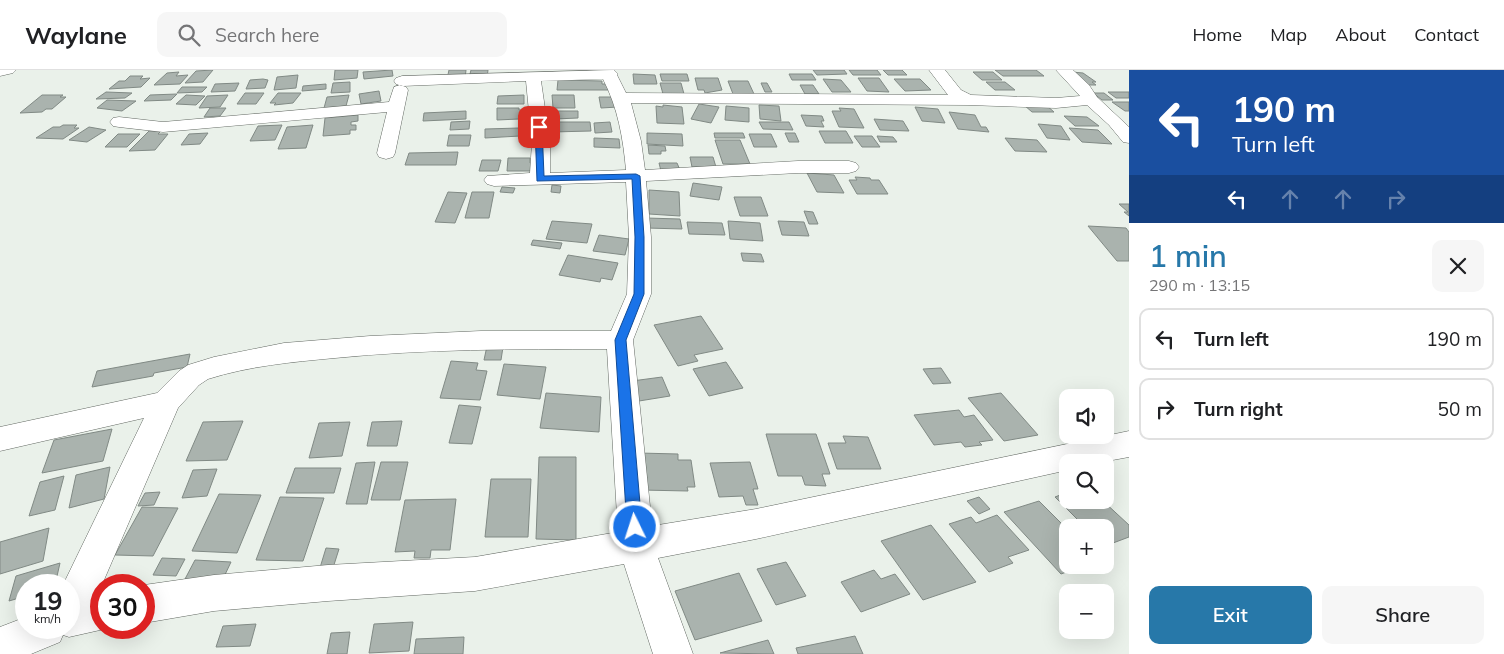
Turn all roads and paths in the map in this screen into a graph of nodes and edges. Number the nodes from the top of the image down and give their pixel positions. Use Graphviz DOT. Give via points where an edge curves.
graph roads {
  1 [pos="8,70"];
  2 [pos="936,70"];
  3 [pos="1064,70"];
  4 [pos="0,71"];
  5 [pos="608,72"];
  6 [pos="399,76"];
  7 [pos="533,77"];
  8 [pos="621,98"];
  9 [pos="968,100"];
  10 [pos="1091,100"];
  11 [pos="396,106"];
  12 [pos="119,122"];
  13 [pos="1129,138"];
  14 [pos="386,152"];
  15 [pos="849,167"];
  16 [pos="636,176"];
  17 [pos="540,179"];
  18 [pos="494,180"];
  19 [pos="620,340"];
  20 [pos="166,402"];
  21 [pos="0,439"];
  22 [pos="1129,444"];
  23 [pos="636,546"];
  24 [pos="80,593"];
  25 [pos="155,602"];
  26 [pos="19,639"];
  27 [pos="0,647"];
  28 [pos="673,654"];
  1 -- 4 [label="street"];
  2 -- 9 [label="street" via="955,93"];
  3 -- 10 [label="street"];
  5 -- 7 [label="street"];
  5 -- 8 [label="street"];
  6 -- 7 [label="street"];
  6 -- 11 [label="street"];
  7 -- 17 [label="street" via="541,143"];
  8 -- 9 [label="street"];
  8 -- 16 [label="street" via="632,141"];
  9 -- 10 [label="street" via="1056,103"];
  10 -- 13 [label="street"];
  11 -- 12 [label="street" via="179,126"];
  11 -- 14 [label="street"];
  15 -- 16 [label="street"];
  16 -- 17 [label="street"];
  16 -- 19 [label="street" via="639,294"];
  17 -- 18 [label="street"];
  19 -- 20 [label="street" via="481,340 284,353 198,372"];
  19 -- 23 [label="street"];
  20 -- 21 [label="street"];
  20 -- 24 [label="street"];
  22 -- 23 [label="street" via="756,524"];
  23 -- 25 [label="street" via="475,574 214,593"];
  23 -- 28 [label="street"];
  26 -- 27 [label="street"];
}
